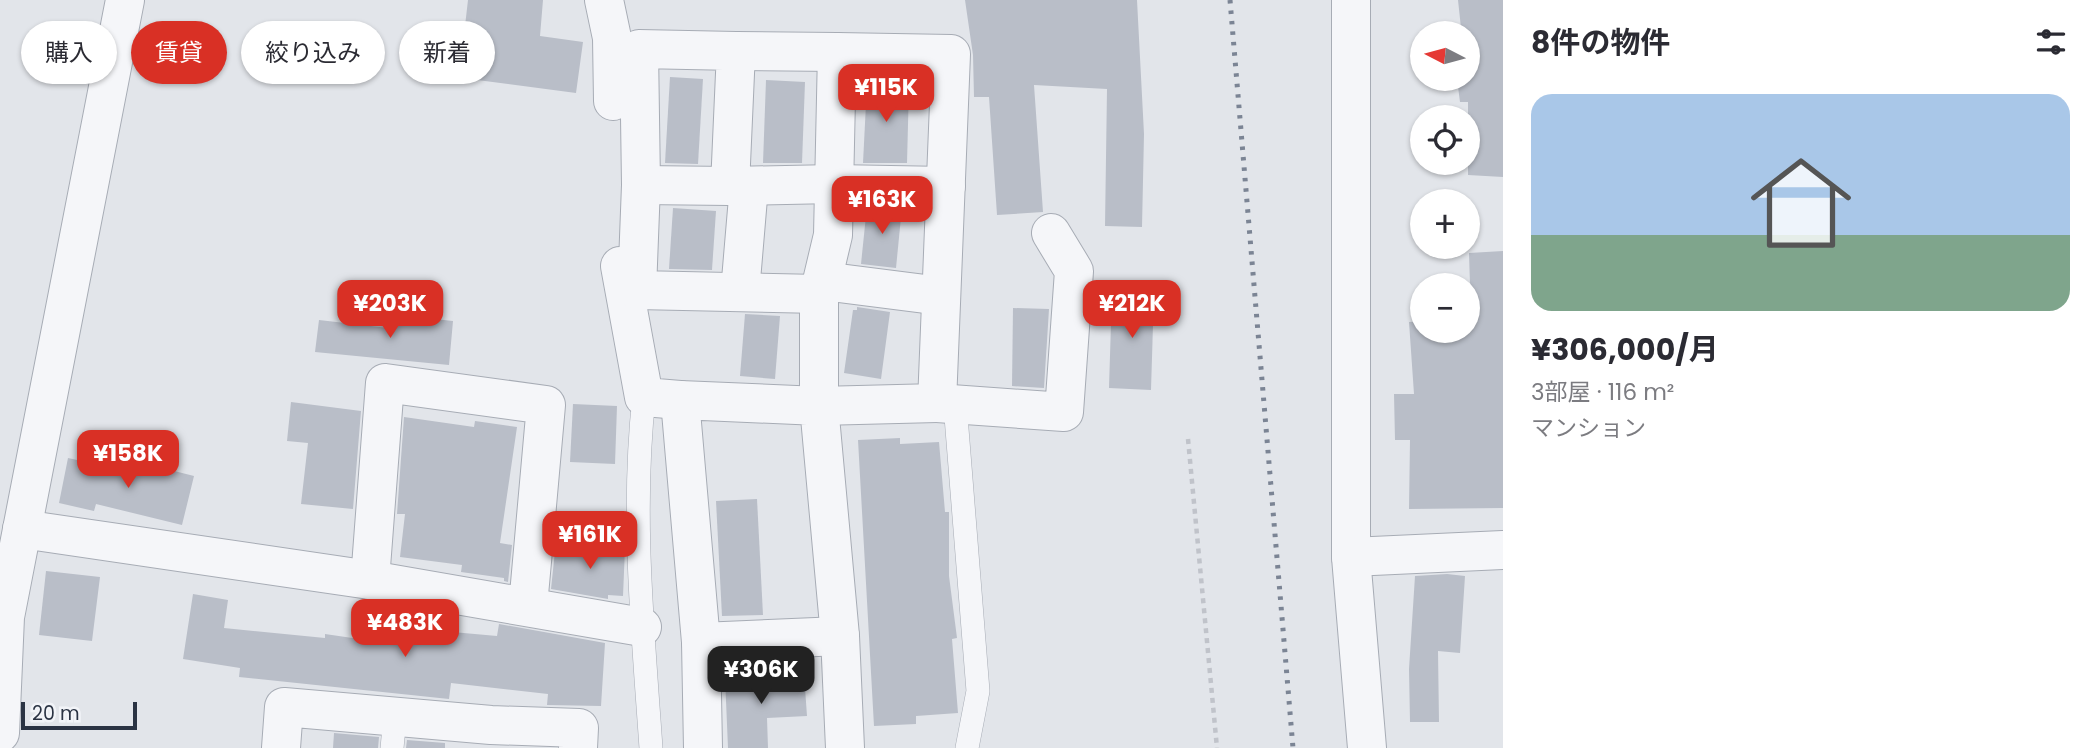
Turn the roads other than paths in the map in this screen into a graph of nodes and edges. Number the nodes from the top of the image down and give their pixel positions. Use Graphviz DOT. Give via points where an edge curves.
graph roads {
  1 [pos="125,0"];
  2 [pos="604,0"];
  3 [pos="1350,0"];
  4 [pos="736,51"];
  5 [pos="837,52"];
  6 [pos="834,184"];
  7 [pos="641,185"];
  8 [pos="739,186"];
  9 [pos="946,186"];
  10 [pos="1051,233"];
  11 [pos="821,288"];
  12 [pos="740,292"];
  13 [pos="941,296"];
  14 [pos="662,398"];
  15 [pos="946,403"];
  16 [pos="819,406"];
  17 [pos="22,529"];
  18 [pos="1503,550"];
  19 [pos="1351,557"];
  20 [pos="370,580"];
  21 [pos="528,606"];
  22 [pos="642,626"];
  23 [pos="840,636"];
  24 [pos="701,642"];
  25 [pos="394,732"];
  26 [pos="0,733"];
  27 [pos="490,736"];
  28 [pos="281,748"];
  29 [pos="578,748"];
  30 [pos="651,748"];
  31 [pos="703,748"];
  32 [pos="845,748"];
  33 [pos="967,748"];
  34 [pos="1367,748"];
  1 -- 17 [label="street"];
  2 -- 14 [label="street" via="612,38 617,254"];
  3 -- 19 [label="street"];
  4 -- 5 [label="street"];
  4 -- 7 [label="street" via="639,49"];
  4 -- 8 [label="street"];
  5 -- 6 [label="street"];
  5 -- 9 [label="street" via="951,54"];
  6 -- 8 [label="street"];
  6 -- 9 [label="street"];
  6 -- 11 [label="street" via="833,235"];
  7 -- 8 [label="street"];
  7 -- 12 [label="street" via="637,290"];
  8 -- 12 [label="street"];
  9 -- 13 [label="street"];
  10 -- 15 [label="street" via="1074,271 1064,412"];
  11 -- 12 [label="street"];
  11 -- 13 [label="street"];
  11 -- 16 [label="street"];
  13 -- 15 [label="street"];
  14 -- 16 [label="street"];
  14 -- 22 [label="lane" via="638,454"];
  14 -- 24 [label="street"];
  15 -- 16 [label="street"];
  15 -- 33 [label="lane" via="978,691"];
  16 -- 23 [label="street"];
  17 -- 20 [label="street"];
  17 -- 26 [label="street" via="5,617"];
  18 -- 19 [label="street"];
  19 -- 34 [label="street"];
  20 -- 21 [label="street"];
  20 -- 21 [label="street" via="385,383 546,405"];
  21 -- 22 [label="street"];
  22 -- 30 [label="lane"];
  23 -- 24 [label="street"];
  23 -- 32 [label="street"];
  24 -- 31 [label="street"];
  25 -- 27 [label="street"];
  25 -- 28 [label="street" via="284,707"];
  27 -- 29 [label="street" via="579,728"];
}
